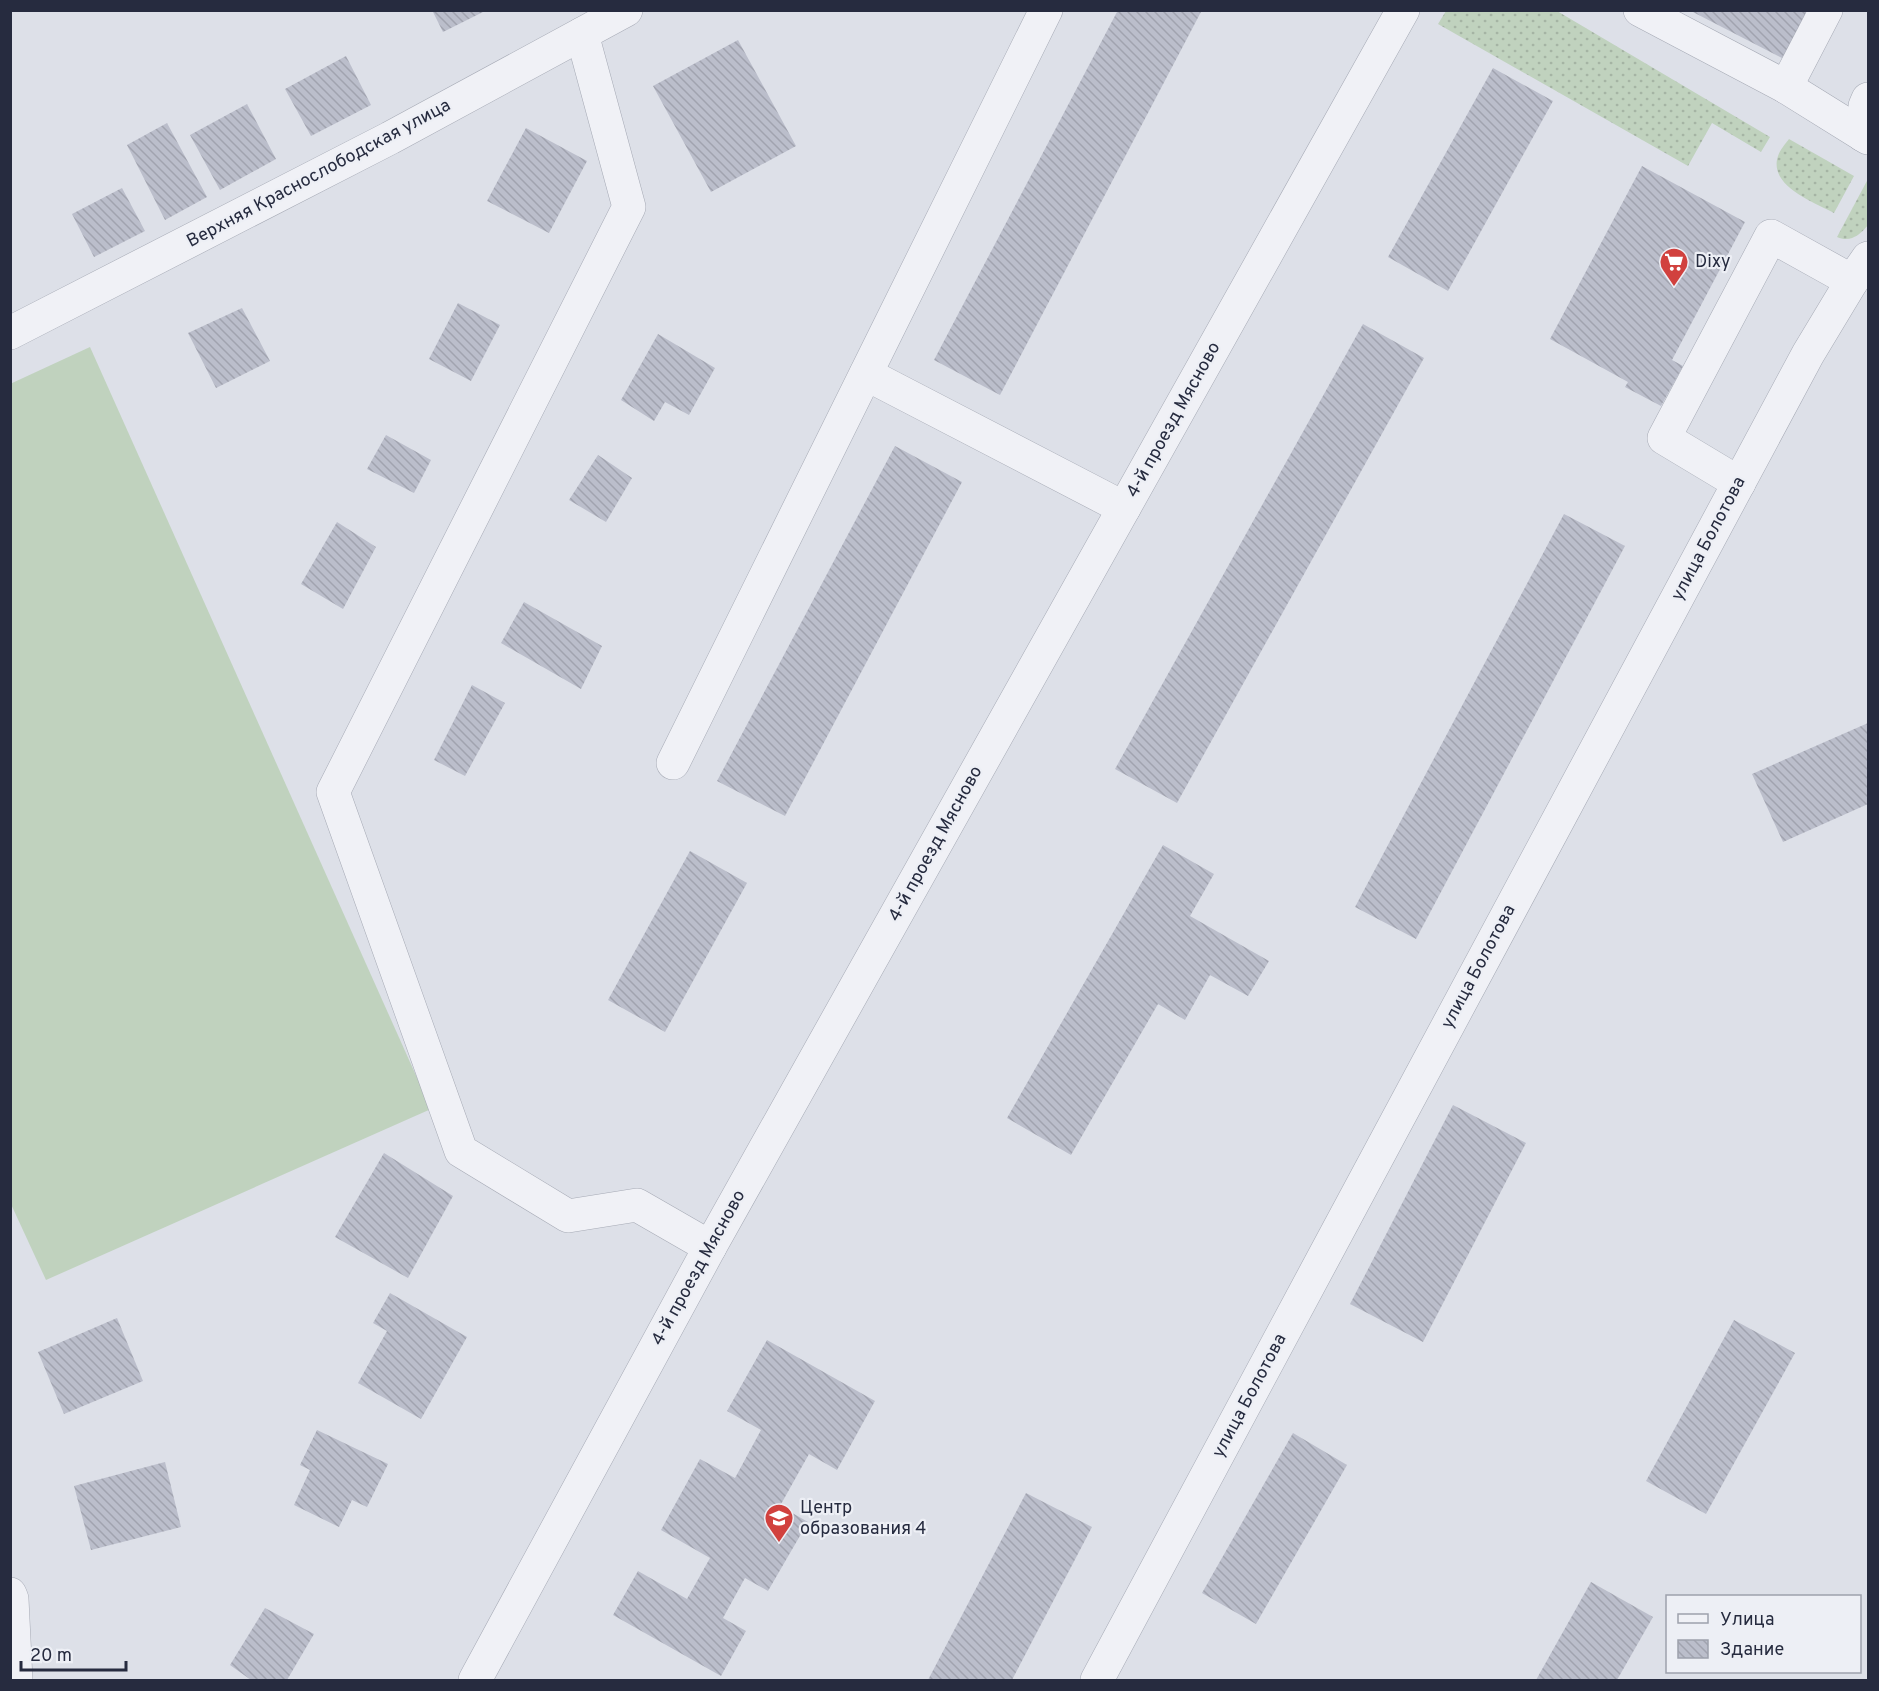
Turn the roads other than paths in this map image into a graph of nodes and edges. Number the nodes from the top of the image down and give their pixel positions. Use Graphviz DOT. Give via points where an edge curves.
graph roads {
  1 [pos="626,10"];
  2 [pos="1046,10"];
  3 [pos="1403,10"];
  4 [pos="1640,10"];
  5 [pos="1826,10"];
  6 [pos="582,34"];
  7 [pos="1786,87"];
  8 [pos="1869,99"];
  9 [pos="1866,136"];
  10 [pos="1861,269"];
  11 [pos="10,333"];
  12 [pos="866,374"];
  13 [pos="1739,483"];
  14 [pos="1124,508"];
  15 [pos="673,764"];
  16 [pos="710,1246"];
  17 [pos="10,1594"];
  18 [pos="16,1680"];
  19 [pos="475,1680"];
  20 [pos="1097,1680"];
  1 -- 6 [label="street, Верхняя Краснослободская улица"];
  2 -- 12 [label="street"];
  3 -- 14 [label="street, 4-й проезд Мясново"];
  4 -- 7 [label="street"];
  5 -- 7 [label="street"];
  6 -- 11 [label="street, Верхняя Краснослободская улица" via="380,144"];
  6 -- 16 [label="street" via="629,207 333,792 461,1151 568,1215 637,1204"];
  7 -- 9 [label="street"];
  8 -- 9 [label="street" via="1865,106"];
  10 -- 13 [label="street, улица Болотова" via="1808,354"];
  10 -- 13 [label="street" via="1772,236 1664,438"];
  12 -- 14 [label="street"];
  12 -- 15 [label="street"];
  13 -- 20 [label="street, улица Болотова"];
  14 -- 16 [label="street, 4-й проезд Мясново"];
  16 -- 19 [label="street, 4-й проезд Мясново"];
  17 -- 18 [label="street"];
}
